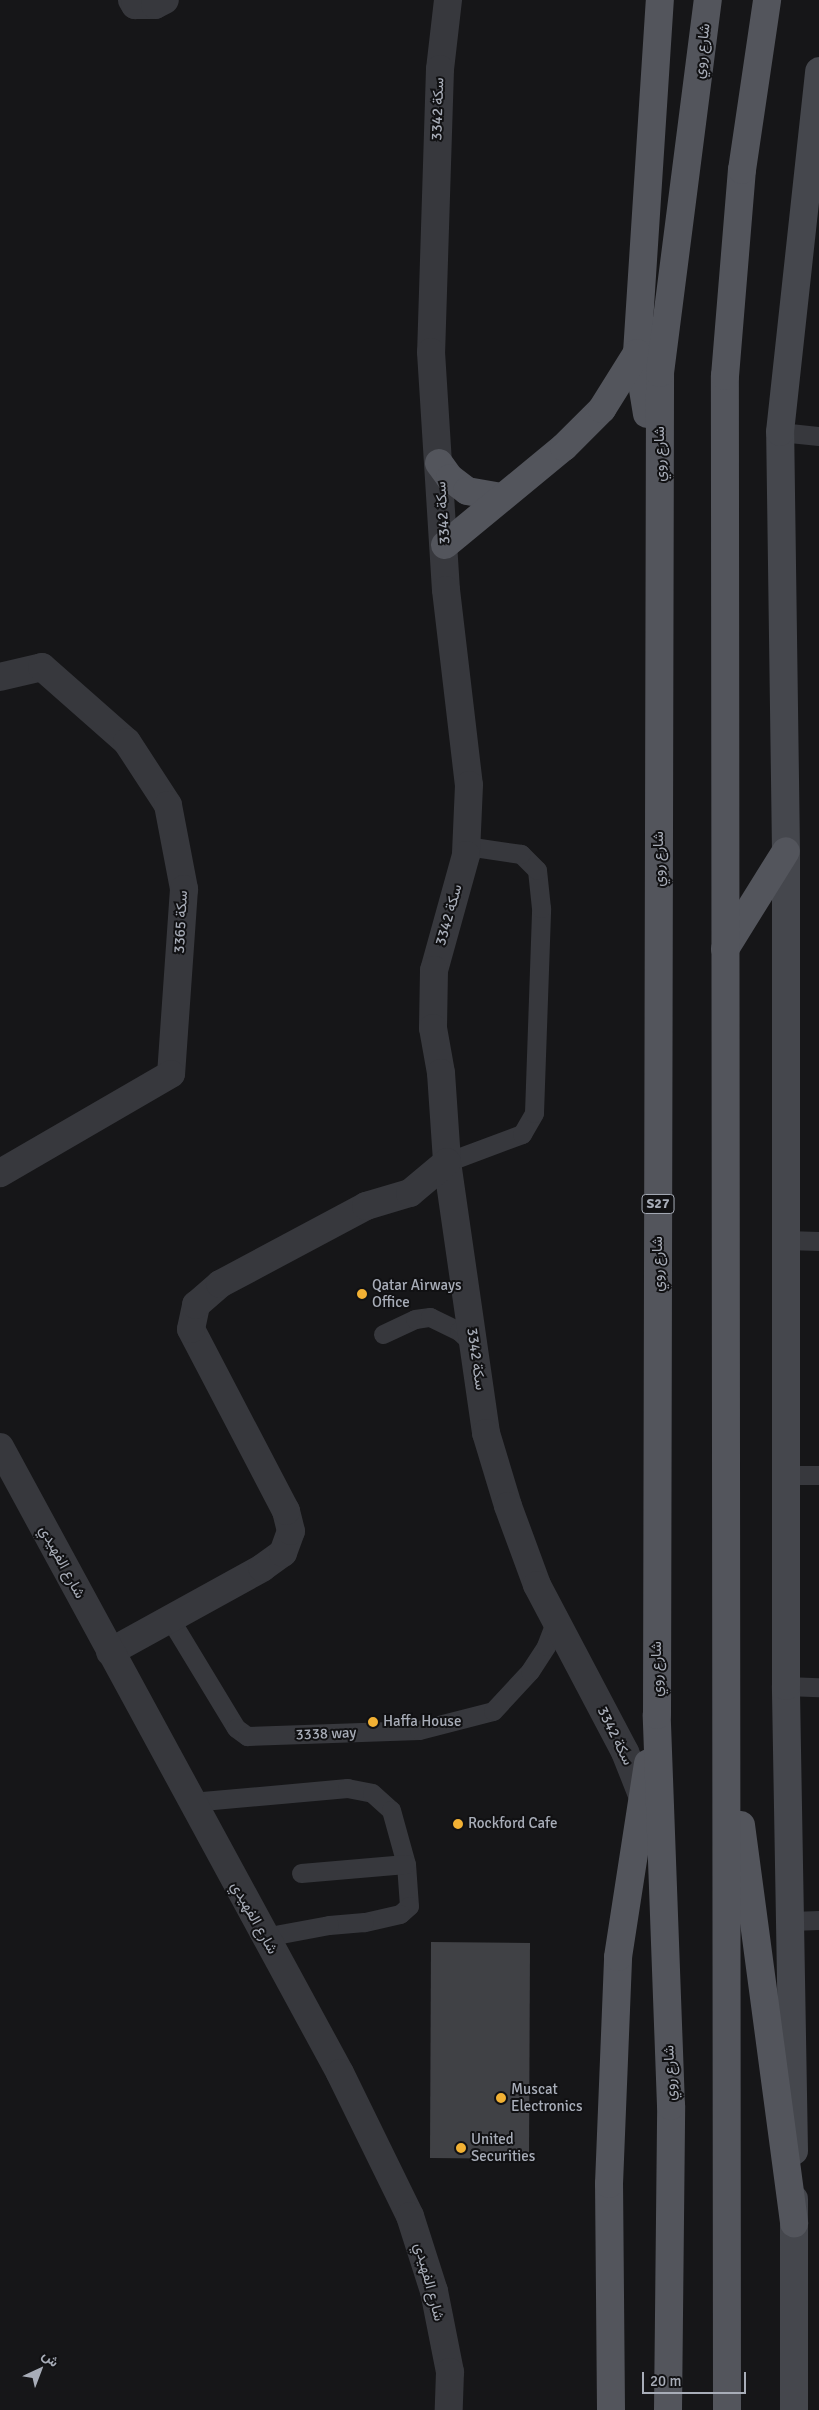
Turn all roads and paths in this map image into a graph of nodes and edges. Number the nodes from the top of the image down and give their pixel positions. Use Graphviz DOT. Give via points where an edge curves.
graph roads {
  1 [pos="448,0"];
  2 [pos="660,0"];
  3 [pos="708,0"];
  4 [pos="767,0"];
  5 [pos="819,71"];
  6 [pos="637,353"];
  7 [pos="780,432"];
  8 [pos="819,436"];
  9 [pos="439,463"];
  10 [pos="660,490"];
  11 [pos="501,497"];
  12 [pos="445,545"];
  13 [pos="0,677"];
  14 [pos="466,846"];
  15 [pos="786,851"];
  16 [pos="725,949"];
  17 [pos="447,1162"];
  18 [pos="0,1173"];
  19 [pos="410,1193"];
  20 [pos="455,1214"];
  21 [pos="787,1240"];
  22 [pos="819,1242"];
  23 [pos="383,1334"];
  24 [pos="474,1345"];
  25 [pos="0,1447"];
  26 [pos="786,1475"];
  27 [pos="819,1475"];
  28 [pos="170,1619"];
  29 [pos="555,1622"];
  30 [pos="110,1652"];
  31 [pos="786,1686"];
  32 [pos="819,1687"];
  33 [pos="726,1710"];
  34 [pos="657,1715"];
  35 [pos="642,1795"];
  36 [pos="191,1802"];
  37 [pos="406,1864"];
  38 [pos="301,1873"];
  39 [pos="819,1920"];
  40 [pos="792,1921"];
  41 [pos="265,1937"];
  42 [pos="794,2223"];
  43 [pos="795,2407"];
  44 [pos="449,2410"];
  45 [pos="611,2410"];
  46 [pos="668,2410"];
  47 [pos="727,2410"];
  1 -- 9 [label="street, سكة 3342" via="440,70 431,352"];
  2 -- 6 [label="main road"];
  3 -- 10 [label="main road, شارع روي / S27" via="660,373"];
  4 -- 16 [label="main road" via="742,170 725,376"];
  5 -- 7 [label="main road"];
  6 -- 10 [label="main road"];
  6 -- 11 [label="main road" via="602,410 564,448"];
  7 -- 8 [label="lane"];
  7 -- 15 [label="main road"];
  9 -- 11 [label="main road" via="450,478 467,491"];
  9 -- 12 [label="street, سكة 3342"];
  10 -- 34 [label="main road, شارع روي / S27"];
  11 -- 12 [label="main road"];
  12 -- 14 [label="street, سكة 3342" via="451,644 469,785"];
  13 -- 18 [label="street, سكة 3365" via="42,667 127,742 168,805 184,889 170,1074"];
  14 -- 17 [label="street, سكة 3342" via="434,970 433,1028 441,1074"];
  14 -- 17 [label="lane" via="521,854 537,870 541,908 534,1113 522,1134"];
  15 -- 16 [label="main road"];
  15 -- 21 [label="main road"];
  16 -- 33 [label="main road"];
  17 -- 19 [label="street"];
  17 -- 20 [label="street, سكة 3342"];
  19 -- 20 [label="street"];
  19 -- 28 [label="street" via="357,1210 220,1284 196,1305 191,1328 286,1511 291,1531 283,1553"];
  20 -- 24 [label="street, سكة 3342"];
  21 -- 22 [label="lane"];
  21 -- 26 [label="main road"];
  23 -- 24 [label="lane" via="415,1319 430,1317 459,1330"];
  24 -- 29 [label="street, سكة 3342" via="486,1432 537,1585"];
  25 -- 30 [label="street, شارع الفهيدي"];
  26 -- 27 [label="lane"];
  26 -- 31 [label="main road"];
  28 -- 29 [label="lane, 3338 way" via="236,1728 247,1736 419,1730 494,1711 530,1671 546,1646"];
  28 -- 30 [label="street"];
  29 -- 35 [label="street, سكة 3342" via="625,1752"];
  30 -- 36 [label="street, شارع الفهيدي"];
  31 -- 32 [label="lane"];
  31 -- 40 [label="main road"];
  33 -- 42 [label="main road"];
  33 -- 47 [label="main road"];
  34 -- 35 [label="main road"];
  34 -- 46 [label="main road, شارع روي / S27" via="671,2106"];
  35 -- 45 [label="main road" via="618,1957 609,2184"];
  36 -- 37 [label="lane" via="308,1789 347,1788 372,1793 391,1810"];
  36 -- 41 [label="street, شارع الفهيدي"];
  37 -- 38 [label="lane"];
  37 -- 41 [label="lane" via="408,1906 400,1914"];
  39 -- 40 [label="lane"];
  40 -- 42 [label="main road"];
  41 -- 44 [label="street, شارع الفهيدي" via="340,2073 410,2216 434,2291 450,2372"];
  42 -- 43 [label="main road"];
}
